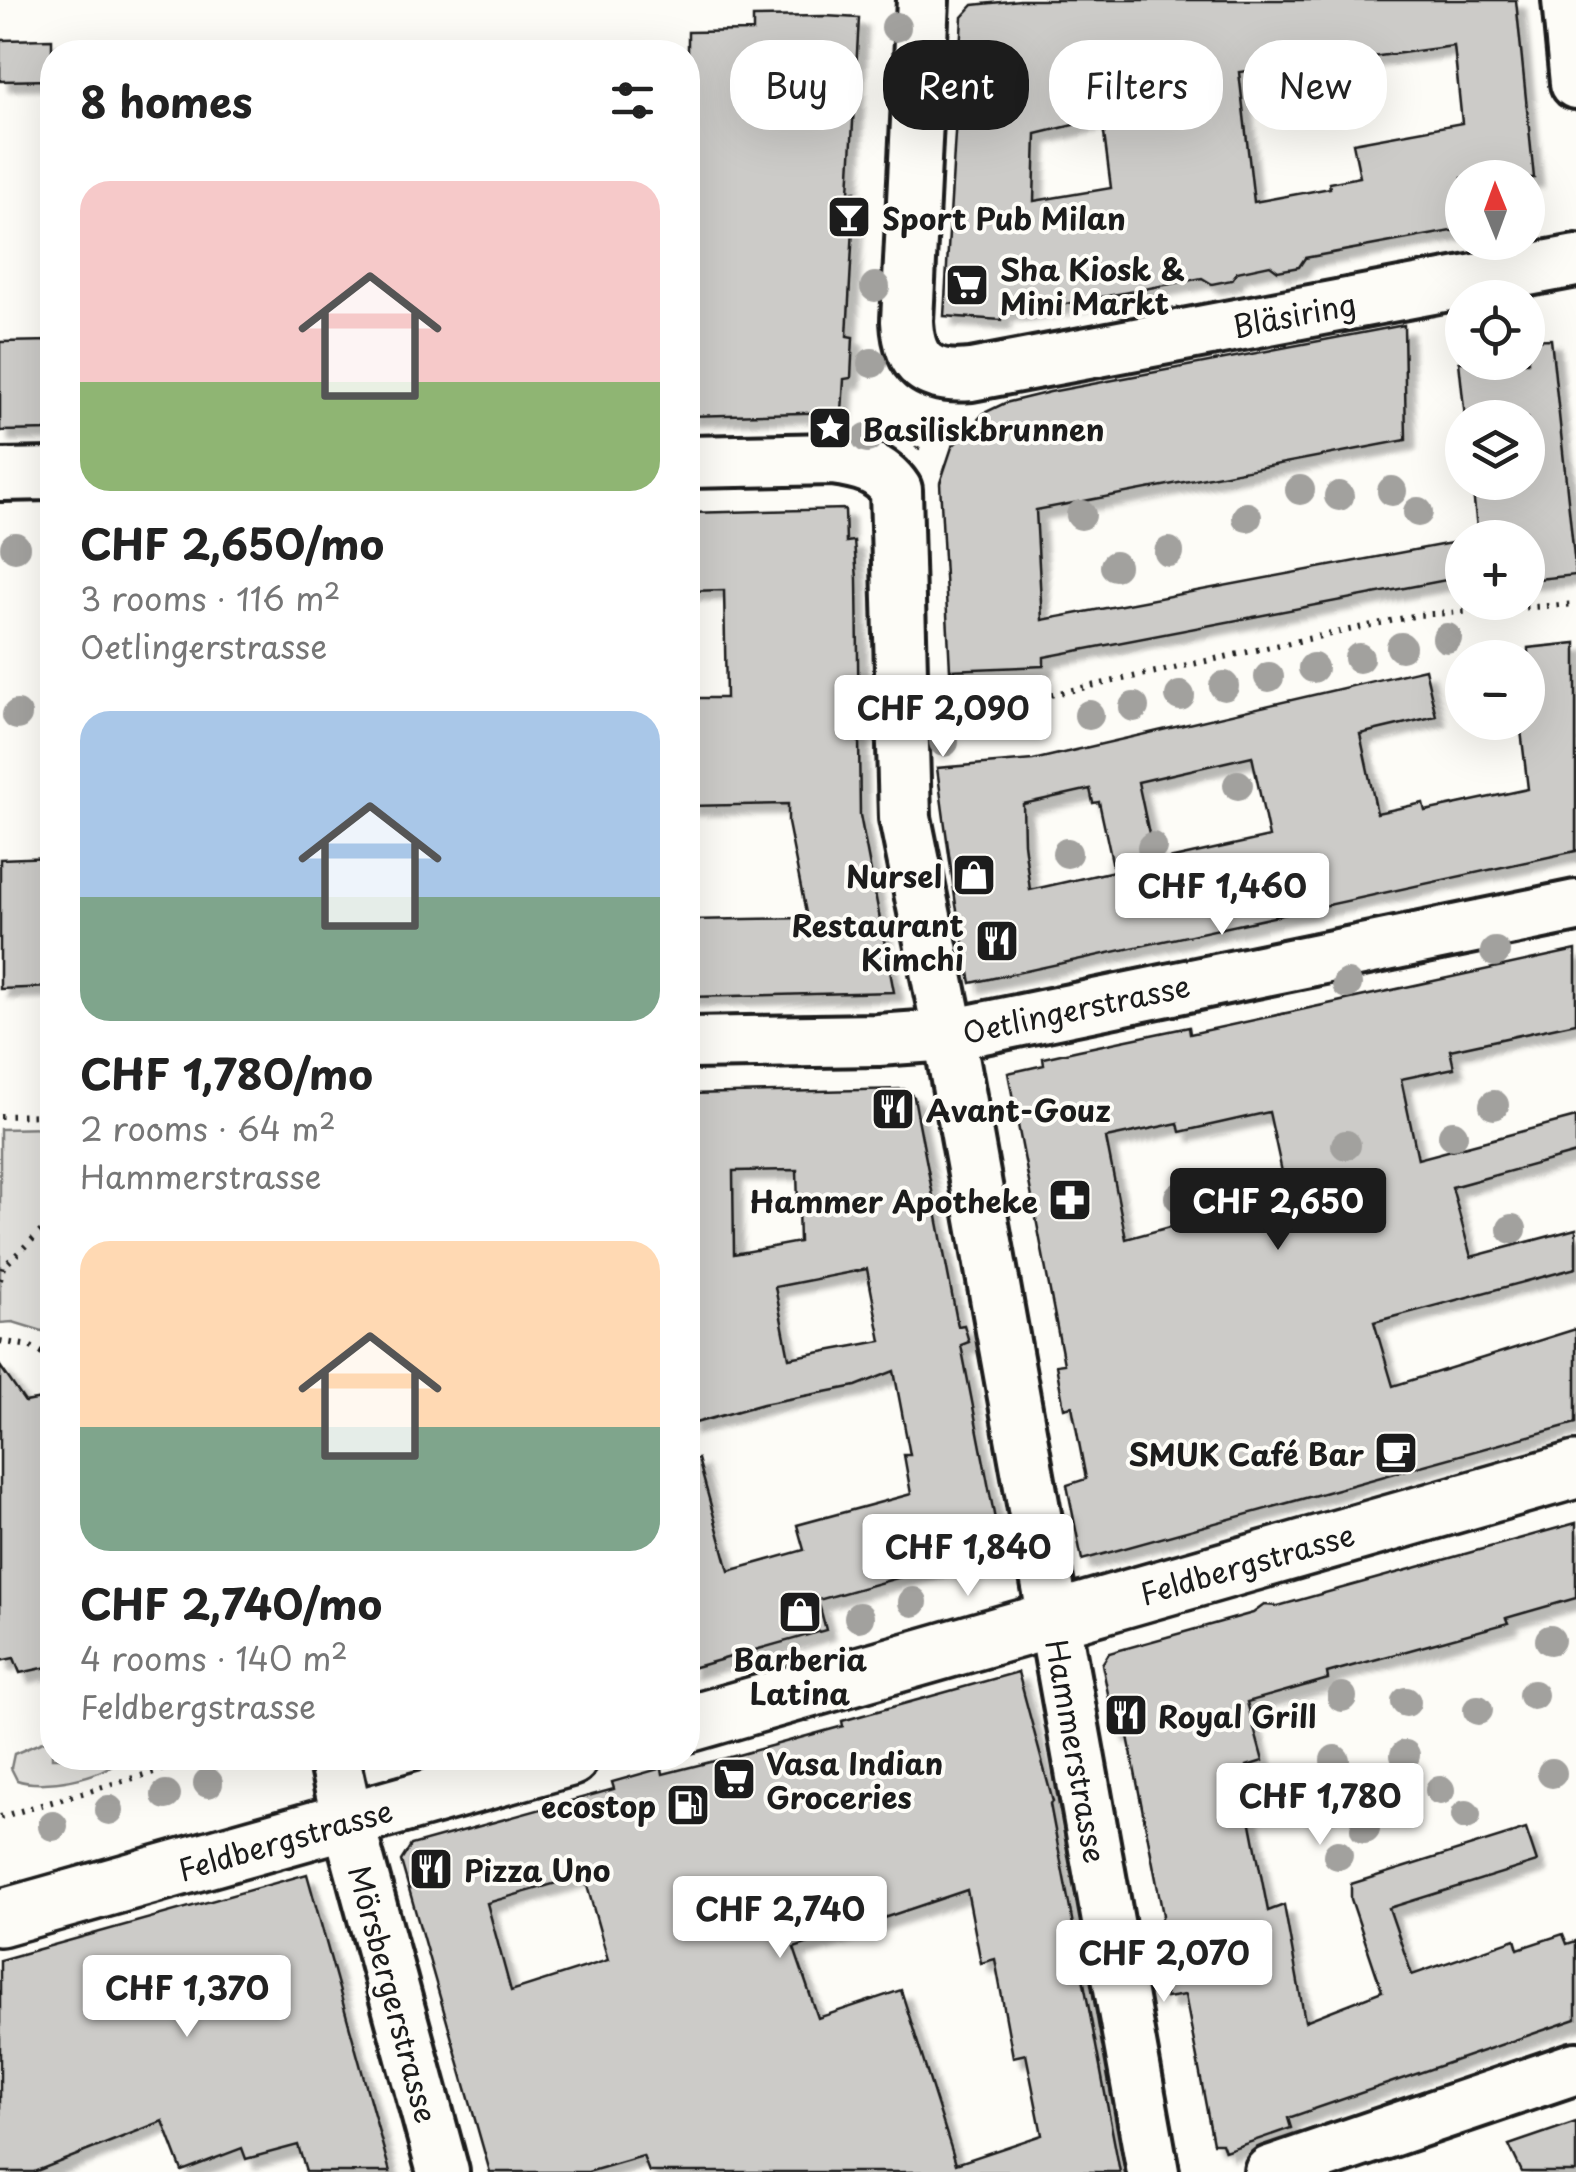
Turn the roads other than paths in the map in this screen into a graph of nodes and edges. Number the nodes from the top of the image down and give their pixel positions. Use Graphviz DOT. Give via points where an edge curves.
graph roads {
  1 [pos="924,0"];
  2 [pos="1568,0"];
  3 [pos="1576,84"];
  4 [pos="1576,261"];
  5 [pos="700,462"];
  6 [pos="40,474"];
  7 [pos="0,475"];
  8 [pos="1576,906"];
  9 [pos="949,1034"];
  10 [pos="700,1043"];
  11 [pos="1576,1470"];
  12 [pos="1053,1619"];
  13 [pos="700,1721"];
  14 [pos="337,1770"];
  15 [pos="528,1770"];
  16 [pos="348,1822"];
  17 [pos="0,1918"];
  18 [pos="1576,2068"];
  19 [pos="443,2172"];
  20 [pos="1154,2172"];
  21 [pos="1270,2172"];
  1 -- 4 [label="street, Bläsiring" via="908,294 908,345 917,363 953,377"];
  2 -- 3 [label="street"];
  5 -- 9 [label="street, Hammerstrasse" via="856,462 888,478 896,490 904,818"];
  6 -- 7 [label="street"];
  8 -- 9 [label="street, Oetlingerstrasse"];
  9 -- 10 [label="street, Oetlingerstrasse"];
  9 -- 12 [label="street, Hammerstrasse"];
  11 -- 12 [label="main road, Feldbergstrasse"];
  12 -- 13 [label="main road, Feldbergstrasse"];
  12 -- 20 [label="street, Hammerstrasse"];
  14 -- 16 [label="street, Mörsbergerstrasse"];
  15 -- 16 [label="main road, Feldbergstrasse"];
  16 -- 17 [label="main road, Feldbergstrasse"];
  16 -- 19 [label="street, Mörsbergerstrasse"];
  18 -- 21 [label="street"];
}
